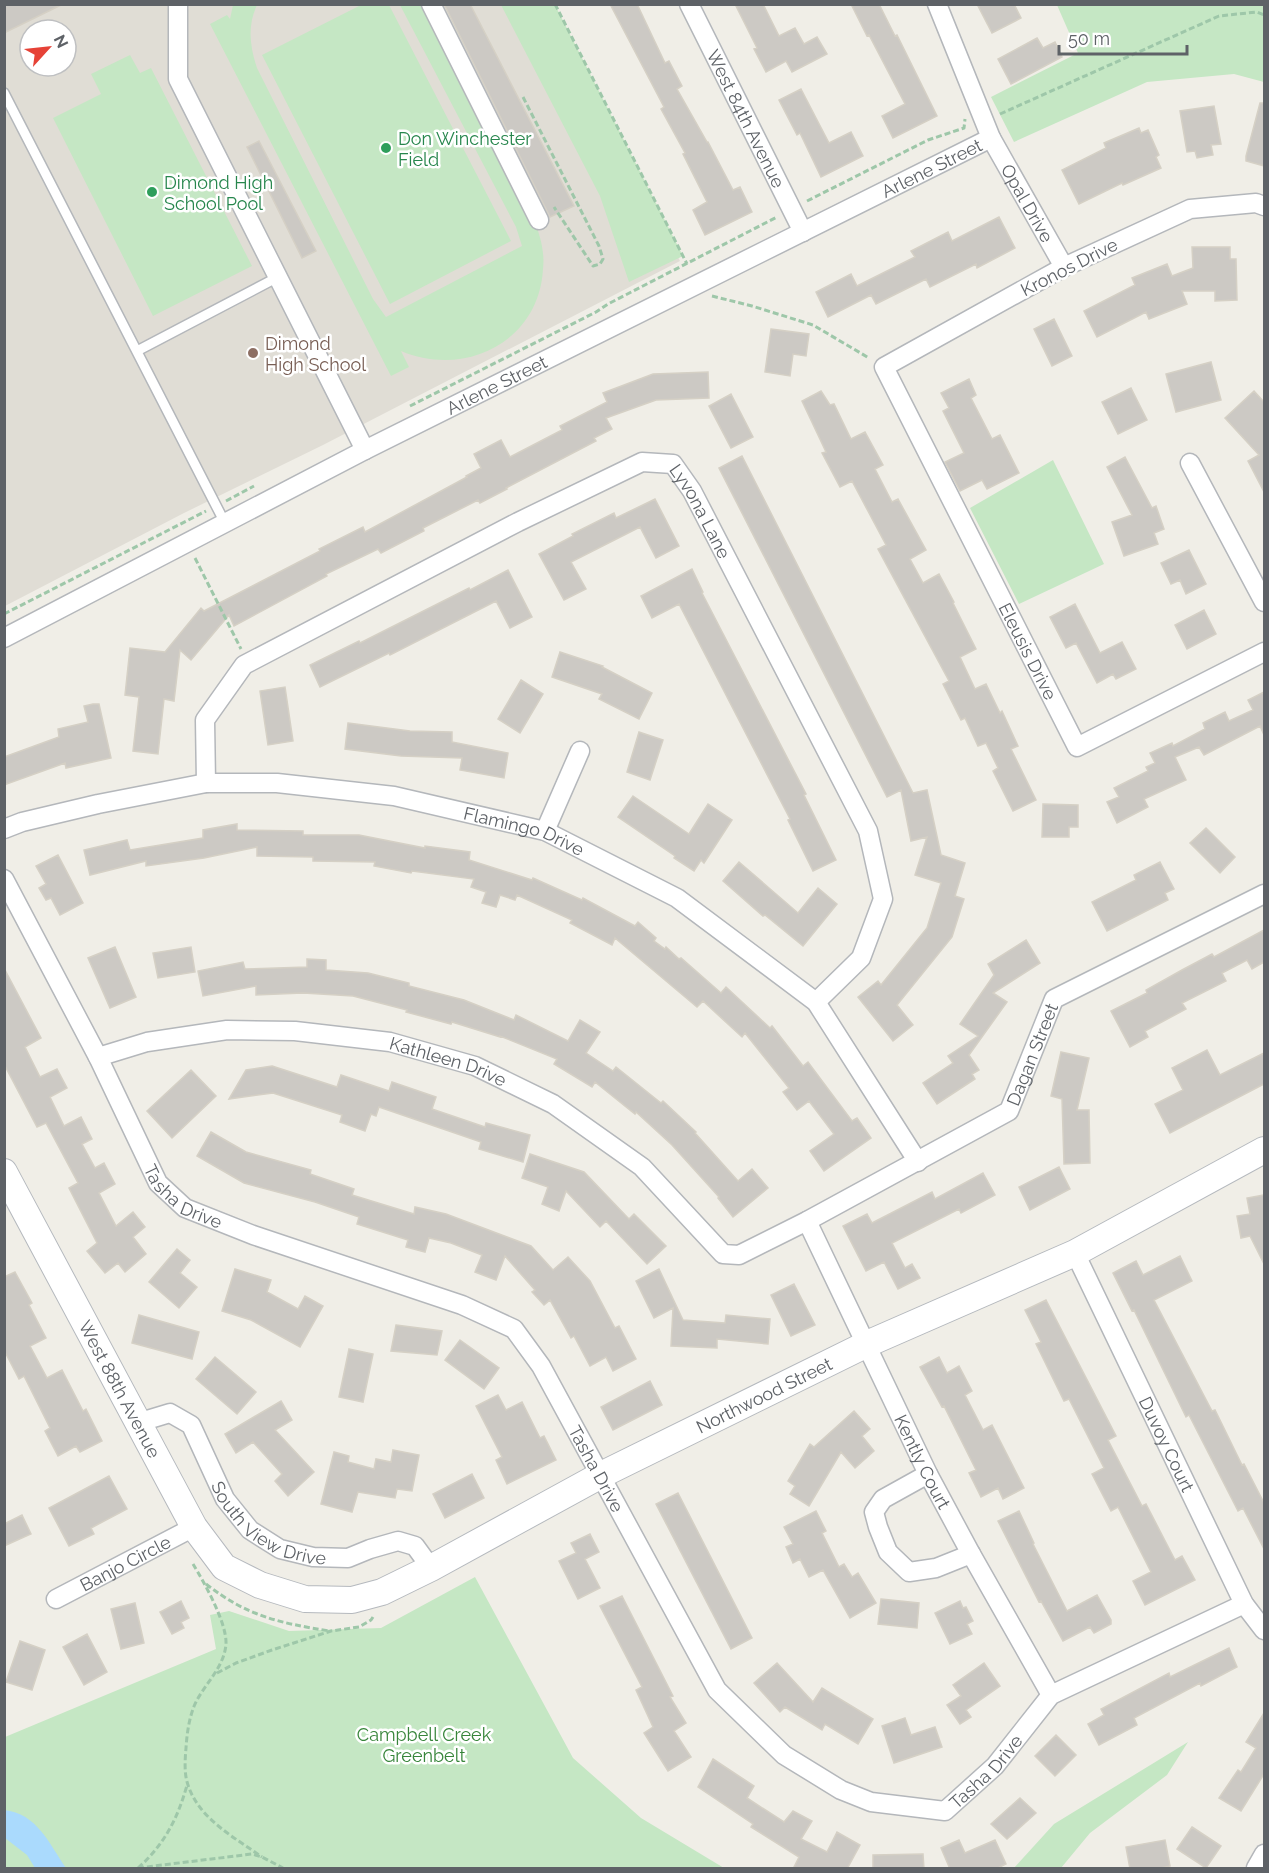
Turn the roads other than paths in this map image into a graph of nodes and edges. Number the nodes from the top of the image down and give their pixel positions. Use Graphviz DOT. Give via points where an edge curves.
graph roads {
  1 [pos="178,4"];
  2 [pos="431,4"];
  3 [pos="689,4"];
  4 [pos="937,4"];
  5 [pos="4,93"];
  6 [pos="991,138"];
  7 [pos="1264,206"];
  8 [pos="539,220"];
  9 [pos="803,232"];
  10 [pos="1064,267"];
  11 [pos="278,277"];
  12 [pos="137,351"];
  13 [pos="884,368"];
  14 [pos="365,450"];
  15 [pos="1190,463"];
  16 [pos="225,524"];
  17 [pos="1264,602"];
  18 [pos="4,638"];
  19 [pos="1264,652"];
  20 [pos="580,751"];
  21 [pos="206,783"];
  22 [pos="4,829"];
  23 [pos="545,831"];
  24 [pos="4,879"];
  25 [pos="1264,894"];
  26 [pos="816,1002"];
  27 [pos="98,1056"];
  28 [pos="1264,1150"];
  29 [pos="918,1162"];
  30 [pos="7,1185"];
  31 [pos="807,1221"];
  32 [pos="1075,1253"];
  33 [pos="739,1255"];
  34 [pos="867,1344"];
  35 [pos="138,1422"];
  36 [pos="928,1474"];
  37 [pos="601,1475"];
  38 [pos="194,1527"];
  39 [pos="971,1554"];
  40 [pos="431,1568"];
  41 [pos="260,1585"];
  42 [pos="56,1599"];
  43 [pos="1244,1604"];
  44 [pos="1264,1630"];
  45 [pos="1051,1695"];
  46 [pos="1264,1854"];
  47 [pos="1256,1869"];
  1 -- 11 [label="street" via="178,79"];
  2 -- 8 [label="street"];
  3 -- 9 [label="street, West 84th Avenue"];
  4 -- 6 [label="street, Opal Drive"];
  5 -- 12 [label="lane"];
  6 -- 9 [label="street, Arlene Street"];
  6 -- 10 [label="street, Opal Drive"];
  7 -- 10 [label="street, Kronos Drive" via="1256,203 1190,209"];
  9 -- 14 [label="street, Arlene Street"];
  10 -- 13 [label="street, Kronos Drive"];
  11 -- 12 [label="lane"];
  11 -- 14 [label="street"];
  12 -- 16 [label="lane"];
  13 -- 19 [label="street, Eleusis Drive" via="1077,747"];
  14 -- 16 [label="street, Arlene Street"];
  15 -- 17 [label="street"];
  16 -- 18 [label="street, Arlene Street"];
  20 -- 23 [label="street"];
  21 -- 22 [label="street, Flamingo Drive" via="98,804"];
  21 -- 23 [label="street, Flamingo Drive" via="277,783 394,796"];
  21 -- 26 [label="street, Lyvona Lane" via="205,720 243,665 642,462 674,464 692,491 868,831 884,899 861,958"];
  23 -- 26 [label="street, Flamingo Drive" via="677,898"];
  24 -- 27 [label="street, Tasha Drive"];
  25 -- 29 [label="street, Dagan Street" via="1054,999 1010,1111"];
  26 -- 29 [label="street, Flamingo Drive"];
  27 -- 33 [label="street, Kathleen Drive" via="147,1042 227,1030 295,1031 390,1042 475,1066 553,1104 642,1167 723,1254"];
  27 -- 37 [label="street, Tasha Drive" via="158,1183 185,1208 253,1235 462,1305 514,1329 541,1366"];
  28 -- 32 [label="street, Northwood Street"];
  29 -- 31 [label="street, Dagan Street"];
  30 -- 35 [label="street, West 88th Avenue"];
  31 -- 33 [label="street, Dagan Street"];
  31 -- 34 [label="street, Kently Court"];
  32 -- 34 [label="street, Northwood Street"];
  32 -- 43 [label="street, Duvoy Court"];
  34 -- 36 [label="street, Kently Court"];
  34 -- 37 [label="street, Northwood Street"];
  35 -- 38 [label="street, West 88th Avenue"];
  35 -- 40 [label="street, South View Drive" via="170,1413 191,1425 225,1499 250,1530 280,1549 314,1557 348,1558 398,1541 415,1545"];
  36 -- 39 [label="street, Kently Court"];
  36 -- 39 [label="street" via="883,1499 874,1512 888,1552 909,1572 936,1568"];
  37 -- 40 [label="street, Northwood Street"];
  37 -- 45 [label="street, Tasha Drive" via="717,1690 784,1755 841,1790 871,1802 945,1811 995,1766"];
  38 -- 41 [label="street, West 88th Avenue" via="224,1567"];
  38 -- 42 [label="street, Banjo Circle"];
  39 -- 45 [label="street, Kently Court"];
  40 -- 41 [label="street, Northwood Street" via="382,1592 352,1600 305,1599"];
  43 -- 44 [label="street, Duvoy Court"];
  43 -- 45 [label="street, Tasha Drive"];
  46 -- 47 [label="street"];
}
